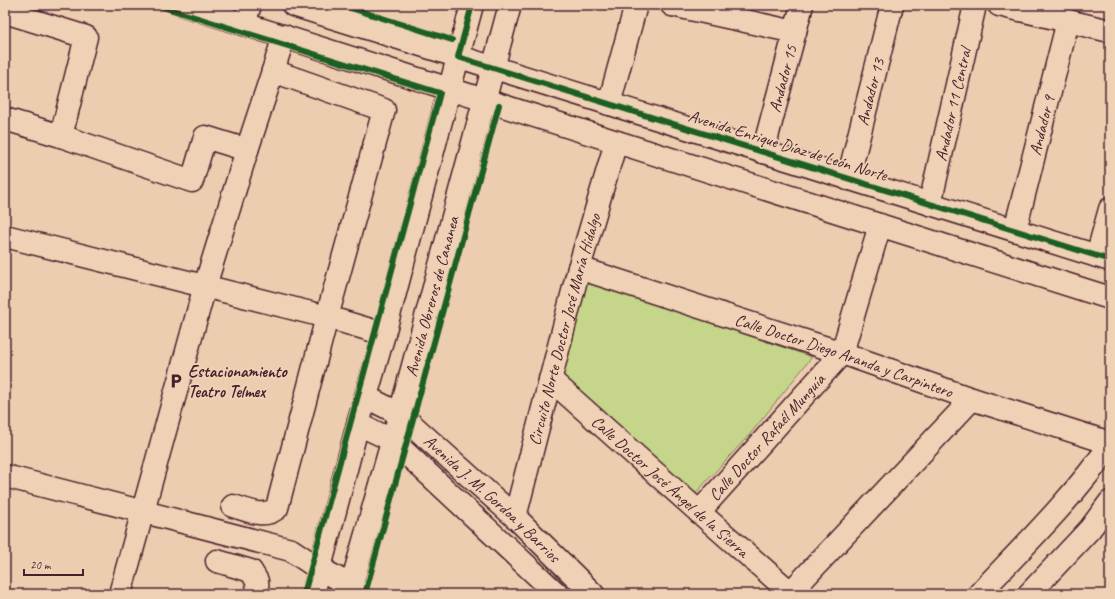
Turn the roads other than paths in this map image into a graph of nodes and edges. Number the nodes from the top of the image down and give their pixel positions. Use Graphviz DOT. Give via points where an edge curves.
graph roads {
  1 [pos="184,5"];
  2 [pos="293,5"];
  3 [pos="472,5"];
  4 [pos="510,5"];
  5 [pos="636,5"];
  6 [pos="672,5"];
  7 [pos="802,5"];
  8 [pos="892,5"];
  9 [pos="975,5"];
  10 [pos="999,5"];
  11 [pos="5,12"];
  12 [pos="247,14"];
  13 [pos="1068,21"];
  14 [pos="1110,31"];
  15 [pos="794,32"];
  16 [pos="284,36"];
  17 [pos="458,57"];
  18 [pos="493,68"];
  19 [pos="273,71"];
  20 [pos="450,89"];
  21 [pos="485,100"];
  22 [pos="609,104"];
  23 [pos="5,119"];
  24 [pos="61,136"];
  25 [pos="616,142"];
  26 [pos="247,150"];
  27 [pos="763,152"];
  28 [pos="848,179"];
  29 [pos="930,204"];
  30 [pos="1110,209"];
  31 [pos="880,225"];
  32 [pos="1015,230"];
  33 [pos="5,236"];
  34 [pos="1104,258"];
  35 [pos="578,268"];
  36 [pos="205,286"];
  37 [pos="1110,298"];
  38 [pos="327,317"];
  39 [pos="384,334"];
  40 [pos="842,353"];
  41 [pos="550,379"];
  42 [pos="366,397"];
  43 [pos="972,399"];
  44 [pos="400,414"];
  45 [pos="358,424"];
  46 [pos="392,440"];
  47 [pos="1110,444"];
  48 [pos="5,476"];
  49 [pos="1110,502"];
  50 [pos="233,506"];
  51 [pos="143,512"];
  52 [pos="699,512"];
  53 [pos="515,517"];
  54 [pos="216,561"];
  55 [pos="320,569"];
  56 [pos="353,591"];
  57 [pos="790,593"];
  58 [pos="120,594"];
  59 [pos="258,594"];
  60 [pos="313,594"];
  61 [pos="557,594"];
  62 [pos="593,594"];
  63 [pos="979,594"];
  64 [pos="1029,594"];
  1 -- 12 [label="street"];
  2 -- 17 [label="street, Avenida Enrique Díaz de León Norte"];
  3 -- 17 [label="street"];
  4 -- 18 [label="street, Avenida Obreros de Cananea"];
  5 -- 22 [label="street"];
  6 -- 15 [label="street"];
  7 -- 15 [label="street, Andador 15"];
  8 -- 28 [label="street, Andador 13"];
  9 -- 29 [label="street, Andador 11 Central"];
  10 -- 13 [label="street"];
  11 -- 24 [label="street" via="86,37"];
  12 -- 16 [label="street"];
  13 -- 14 [label="street"];
  13 -- 32 [label="street, Andador 9"];
  15 -- 27 [label="street, Andador 15"];
  16 -- 19 [label="street"];
  16 -- 20 [label="street"];
  17 -- 18 [label="street, Avenida Enrique Díaz de León Norte"];
  17 -- 20 [label="street"];
  18 -- 21 [label="street, Avenida Obreros de Cananea"];
  18 -- 22 [label="street, Avenida Enrique Díaz de León Norte"];
  19 -- 26 [label="street"];
  19 -- 38 [label="street" via="384,110"];
  20 -- 21 [label="street"];
  20 -- 39 [label="street"];
  21 -- 25 [label="street"];
  21 -- 44 [label="street, Avenida Obreros de Cananea"];
  22 -- 27 [label="street, Avenida Enrique Díaz de León Norte"];
  23 -- 24 [label="street"];
  24 -- 26 [label="street" via="192,181 205,137"];
  25 -- 31 [label="street"];
  25 -- 35 [label="street, Circuito Norte Doctor José María Hidalgo"];
  26 -- 36 [label="street"];
  27 -- 28 [label="street, Avenida Enrique Díaz de León Norte"];
  28 -- 29 [label="street, Avenida Enrique Díaz de León Norte"];
  29 -- 32 [label="street, Avenida Enrique Díaz de León Norte"];
  30 -- 34 [label="street"];
  31 -- 37 [label="street"];
  31 -- 40 [label="street, Calle Doctor Rafaél Munguía"];
  32 -- 34 [label="street, Avenida Enrique Díaz de León Norte"];
  33 -- 36 [label="street"];
  35 -- 40 [label="street, Calle Doctor Diego Aranda y Carpintero"];
  35 -- 41 [label="street, Circuito Norte Doctor José María Hidalgo"];
  36 -- 38 [label="street"];
  36 -- 51 [label="street"];
  38 -- 39 [label="street"];
  38 -- 50 [label="street" via="277,508 270,513 262,514"];
  39 -- 42 [label="street"];
  40 -- 43 [label="street, Calle Doctor Diego Aranda y Carpintero"];
  40 -- 52 [label="street, Calle Doctor Rafaél Munguía"];
  41 -- 52 [label="street, Calle Doctor José Ángel de la Sierra"];
  41 -- 53 [label="street, Circuito Norte Doctor José María Hidalgo"];
  42 -- 44 [label="street, Avenida J. M. Gordoa y Barrios"];
  42 -- 45 [label="street"];
  43 -- 47 [label="street, Calle Doctor Diego Aranda y Carpintero"];
  43 -- 57 [label="street"];
  44 -- 46 [label="street, Avenida Obreros de Cananea"];
  44 -- 53 [label="street, Avenida J. M. Gordoa y Barrios"];
  45 -- 46 [label="street, Avenida J. M. Gordoa y Barrios"];
  45 -- 55 [label="street"];
  46 -- 56 [label="street, Avenida Obreros de Cananea"];
  46 -- 61 [label="street, Avenida J. M. Gordoa y Barrios"];
  47 -- 63 [label="street" via="1049,520"];
  48 -- 51 [label="street"];
  49 -- 64 [label="street" via="1090,529"];
  51 -- 55 [label="street" via="291,550"];
  51 -- 58 [label="street"];
  52 -- 57 [label="street, Calle Doctor José Ángel de la Sierra"];
  53 -- 62 [label="street, Avenida J. M. Gordoa y Barrios"];
  54 -- 59 [label="street" via="251,572 257,581"];
  55 -- 56 [label="street"];
  55 -- 60 [label="street"];
}
